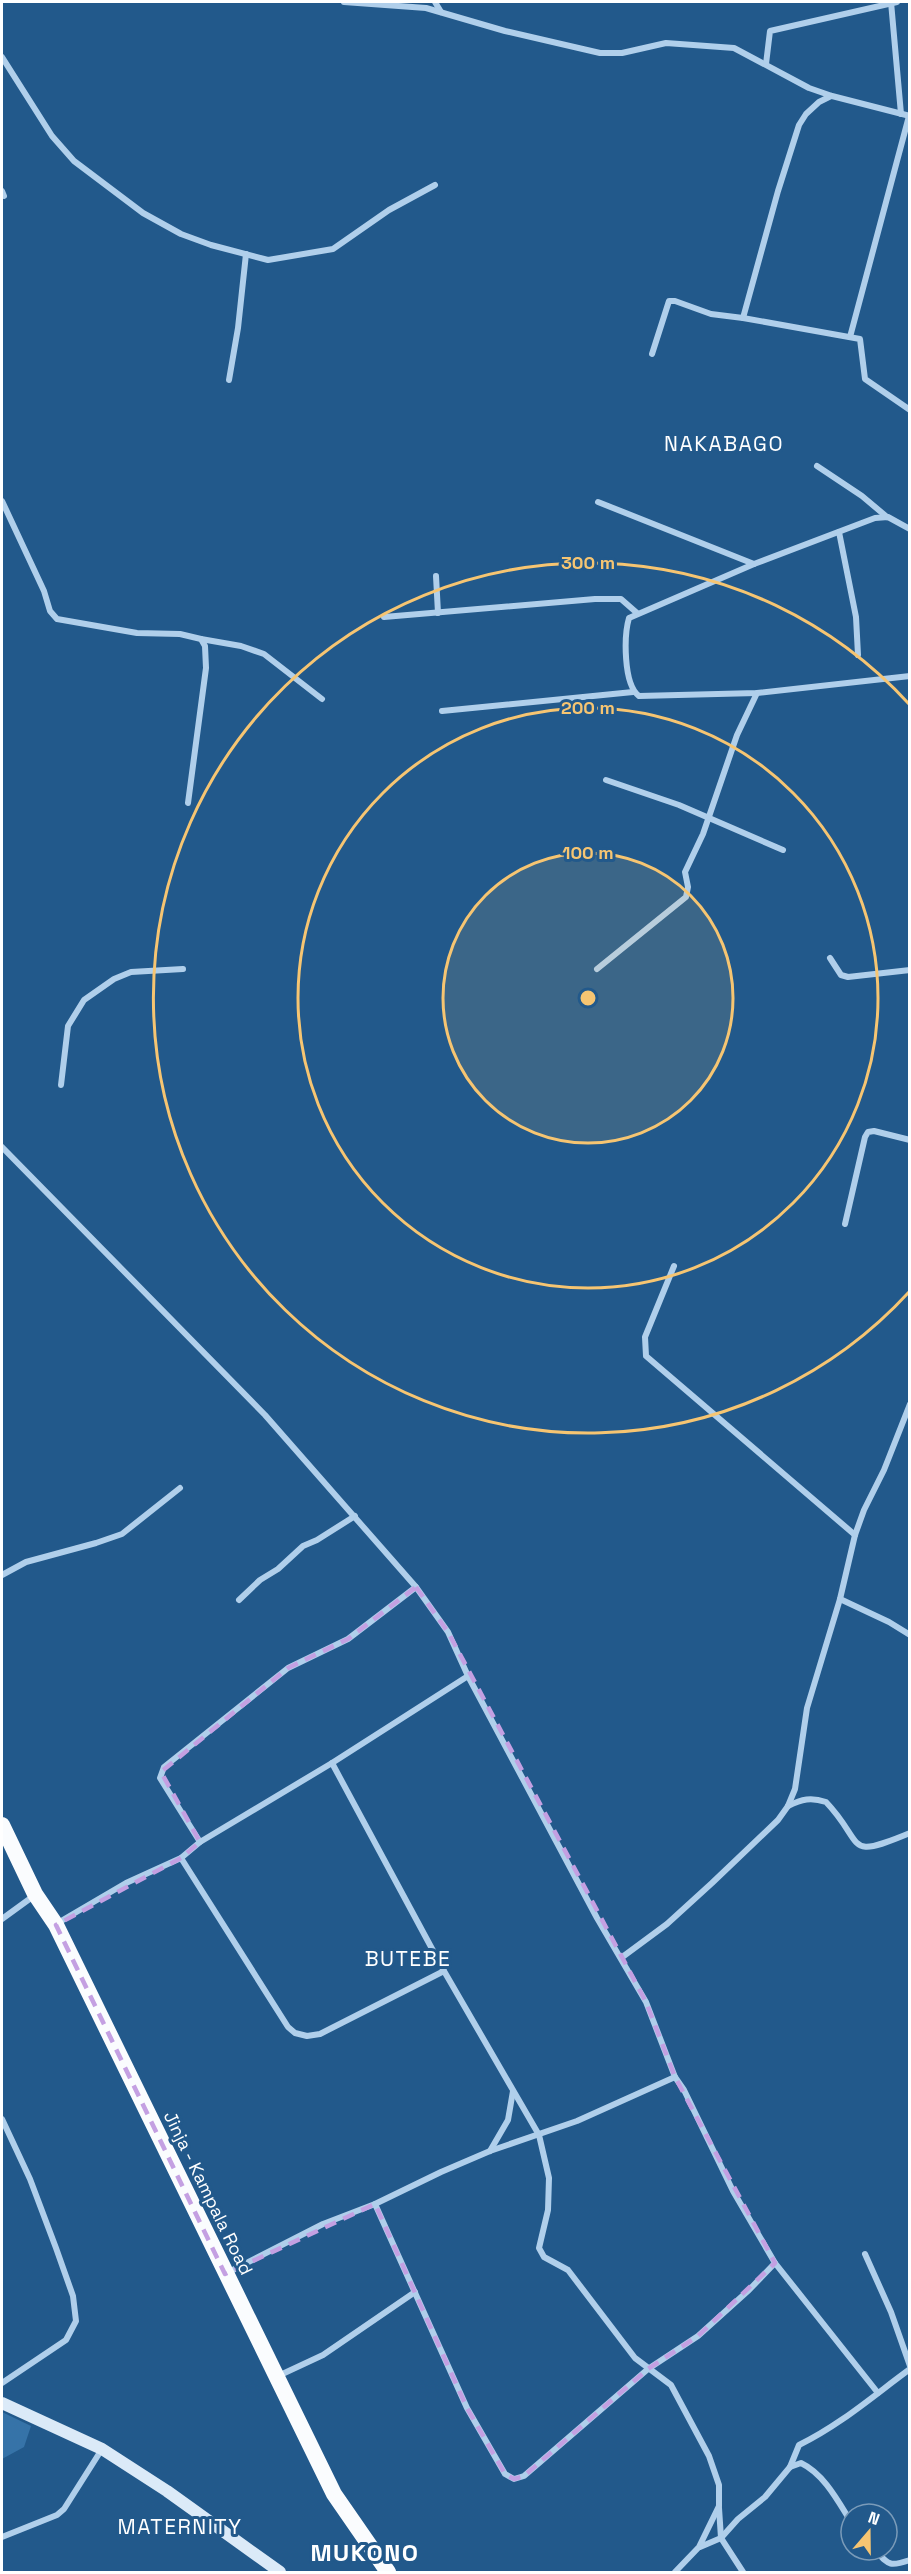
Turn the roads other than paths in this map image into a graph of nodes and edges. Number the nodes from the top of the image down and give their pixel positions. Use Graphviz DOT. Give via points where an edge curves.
graph roads {
  1 [pos="344,2"];
  2 [pos="435,2"];
  3 [pos="893,2"];
  4 [pos="441,12"];
  5 [pos="2,60"];
  6 [pos="766,64"];
  7 [pos="832,96"];
  8 [pos="901,114"];
  9 [pos="909,116"];
  10 [pos="435,185"];
  11 [pos="246,254"];
  12 [pos="743,318"];
  13 [pos="850,337"];
  14 [pos="652,354"];
  15 [pos="229,380"];
  16 [pos="909,410"];
  17 [pos="817,466"];
  18 [pos="2,501"];
  19 [pos="598,502"];
  20 [pos="888,517"];
  21 [pos="909,529"];
  22 [pos="839,532"];
  23 [pos="754,564"];
  24 [pos="436,576"];
  25 [pos="438,613"];
  26 [pos="637,614"];
  27 [pos="384,617"];
  28 [pos="201,639"];
  29 [pos="858,655"];
  30 [pos="909,676"];
  31 [pos="633,692"];
  32 [pos="757,693"];
  33 [pos="321,699"];
  34 [pos="442,711"];
  35 [pos="606,780"];
  36 [pos="188,803"];
  37 [pos="709,819"];
  38 [pos="783,850"];
  39 [pos="830,958"];
  40 [pos="183,969"];
  41 [pos="597,969"];
  42 [pos="909,970"];
  43 [pos="61,1085"];
  44 [pos="909,1140"];
  45 [pos="2,1147"];
  46 [pos="845,1224"];
  47 [pos="674,1266"];
  48 [pos="909,1404"];
  49 [pos="180,1488"];
  50 [pos="355,1516"];
  51 [pos="855,1536"];
  52 [pos="2,1575"];
  53 [pos="416,1587"];
  54 [pos="840,1599"];
  55 [pos="239,1600"];
  56 [pos="909,1635"];
  57 [pos="468,1676"];
  58 [pos="332,1763"];
  59 [pos="788,1806"];
  60 [pos="2,1825"];
  61 [pos="909,1833"];
  62 [pos="200,1842"];
  63 [pos="181,1858"];
  64 [pos="35,1894"];
  65 [pos="2,1919"];
  66 [pos="56,1925"];
  67 [pos="621,1958"];
  68 [pos="444,1971"];
  69 [pos="675,2077"];
  70 [pos="513,2091"];
  71 [pos="2,2119"];
  72 [pos="539,2135"];
  73 [pos="490,2151"];
  74 [pos="375,2204"];
  75 [pos="865,2253"];
  76 [pos="775,2263"];
  77 [pos="225,2274"];
  78 [pos="415,2292"];
  79 [pos="909,2367"];
  80 [pos="648,2369"];
  81 [pos="276,2377"];
  82 [pos="2,2383"];
  83 [pos="878,2393"];
  84 [pos="2,2403"];
  85 [pos="102,2449"];
  86 [pos="790,2467"];
  87 [pos="839,2502"];
  88 [pos="718,2506"];
  89 [pos="2,2537"];
  90 [pos="721,2538"];
  91 [pos="699,2547"];
  92 [pos="909,2560"];
  93 [pos="884,2562"];
  94 [pos="280,2572"];
  95 [pos="388,2572"];
  96 [pos="675,2572"];
  97 [pos="743,2572"];
  1 -- 4 [label="street"];
  2 -- 4 [label="street"];
  3 -- 6 [label="street" via="770,31"];
  3 -- 8 [label="street"];
  4 -- 6 [label="street" via="600,53 622,53 666,43 717,45 734,48"];
  5 -- 11 [label="street" via="51,136 74,161 162,224"];
  6 -- 7 [label="street"];
  7 -- 8 [label="street"];
  7 -- 12 [label="street" via="819,102 799,125"];
  8 -- 9 [label="street"];
  9 -- 13 [label="street"];
  10 -- 11 [label="street" via="389,210 333,249 268,261"];
  11 -- 15 [label="street"];
  12 -- 13 [label="street"];
  12 -- 14 [label="street" via="711,314 669,301"];
  13 -- 16 [label="street" via="860,339 865,379"];
  17 -- 20 [label="street"];
  18 -- 28 [label="street" via="57,619"];
  19 -- 23 [label="street"];
  20 -- 21 [label="street"];
  20 -- 22 [label="street"];
  22 -- 23 [label="street"];
  22 -- 29 [label="street" via="856,617"];
  23 -- 26 [label="street"];
  24 -- 25 [label="street"];
  25 -- 26 [label="street" via="621,599"];
  25 -- 27 [label="street"];
  26 -- 31 [label="street" via="629,618 625,636"];
  28 -- 33 [label="street" via="264,654"];
  28 -- 36 [label="street" via="206,668"];
  30 -- 32 [label="street"];
  31 -- 32 [label="street" via="662,697"];
  31 -- 34 [label="street"];
  32 -- 37 [label="street" via="737,735"];
  35 -- 37 [label="street"];
  37 -- 38 [label="street"];
  37 -- 41 [label="street" via="685,872 686,897"];
  39 -- 42 [label="street" via="848,977"];
  40 -- 43 [label="street" via="131,972 84,1000 68,1026"];
  44 -- 46 [label="street" via="868,1132"];
  45 -- 50 [label="street" via="265,1415"];
  47 -- 51 [label="street" via="645,1337 646,1356"];
  48 -- 51 [label="street"];
  49 -- 52 [label="street" via="122,1534 26,1562"];
  50 -- 53 [label="street"];
  50 -- 55 [label="street" via="303,1546"];
  51 -- 54 [label="street"];
  53 -- 57 [label="street" via="448,1632"];
  53 -- 62 [label="street" via="348,1639 288,1668 164,1767 160,1778"];
  54 -- 56 [label="street"];
  54 -- 59 [label="street" via="807,1708 795,1790"];
  57 -- 58 [label="street"];
  57 -- 67 [label="street"];
  58 -- 62 [label="street"];
  58 -- 68 [label="street"];
  59 -- 61 [label="street" via="810,1798 826,1802 855,1843 863,1848"];
  59 -- 67 [label="street" via="778,1820 667,1924"];
  60 -- 64 [label="highway, Jinja - Kampala Road"];
  62 -- 63 [label="street"];
  63 -- 66 [label="street" via="126,1883"];
  63 -- 68 [label="street" via="268,1999 295,2033 320,2034"];
  64 -- 65 [label="street"];
  64 -- 66 [label="highway, Jinja - Kampala Road"];
  66 -- 77 [label="highway, Jinja - Kampala Road"];
  67 -- 69 [label="street" via="646,2002"];
  68 -- 70 [label="street"];
  69 -- 72 [label="street"];
  69 -- 76 [label="street"];
  70 -- 72 [label="street"];
  70 -- 73 [label="street" via="508,2120"];
  71 -- 82 [label="street" via="56,2248 73,2296 76,2321 66,2340"];
  72 -- 73 [label="street"];
  72 -- 80 [label="street" via="549,2178 548,2210 539,2248 544,2257 568,2270 635,2358"];
  73 -- 74 [label="street"];
  74 -- 77 [label="street" via="323,2224"];
  74 -- 78 [label="street"];
  75 -- 79 [label="street" via="891,2312"];
  76 -- 80 [label="street" via="698,2336"];
  76 -- 83 [label="street"];
  77 -- 81 [label="highway, Jinja - Kampala Road"];
  78 -- 80 [label="street" via="467,2408 488,2449 510,2478 524,2475"];
  78 -- 81 [label="street" via="323,2355"];
  79 -- 83 [label="street"];
  80 -- 88 [label="street" via="671,2385 684,2407 719,2484"];
  81 -- 95 [label="highway, Jinja - Kampala Road" via="334,2494"];
  83 -- 86 [label="street" via="822,2434 799,2445"];
  84 -- 85 [label="main road"];
  85 -- 89 [label="street" via="64,2509"];
  85 -- 94 [label="main road"];
  86 -- 87 [label="street" via="801,2463 811,2468"];
  86 -- 90 [label="street"];
  88 -- 90 [label="street"];
  88 -- 91 [label="street"];
  90 -- 91 [label="street"];
  90 -- 97 [label="street"];
  91 -- 96 [label="street"];
  92 -- 93 [label="street" via="895,2565"];
}
